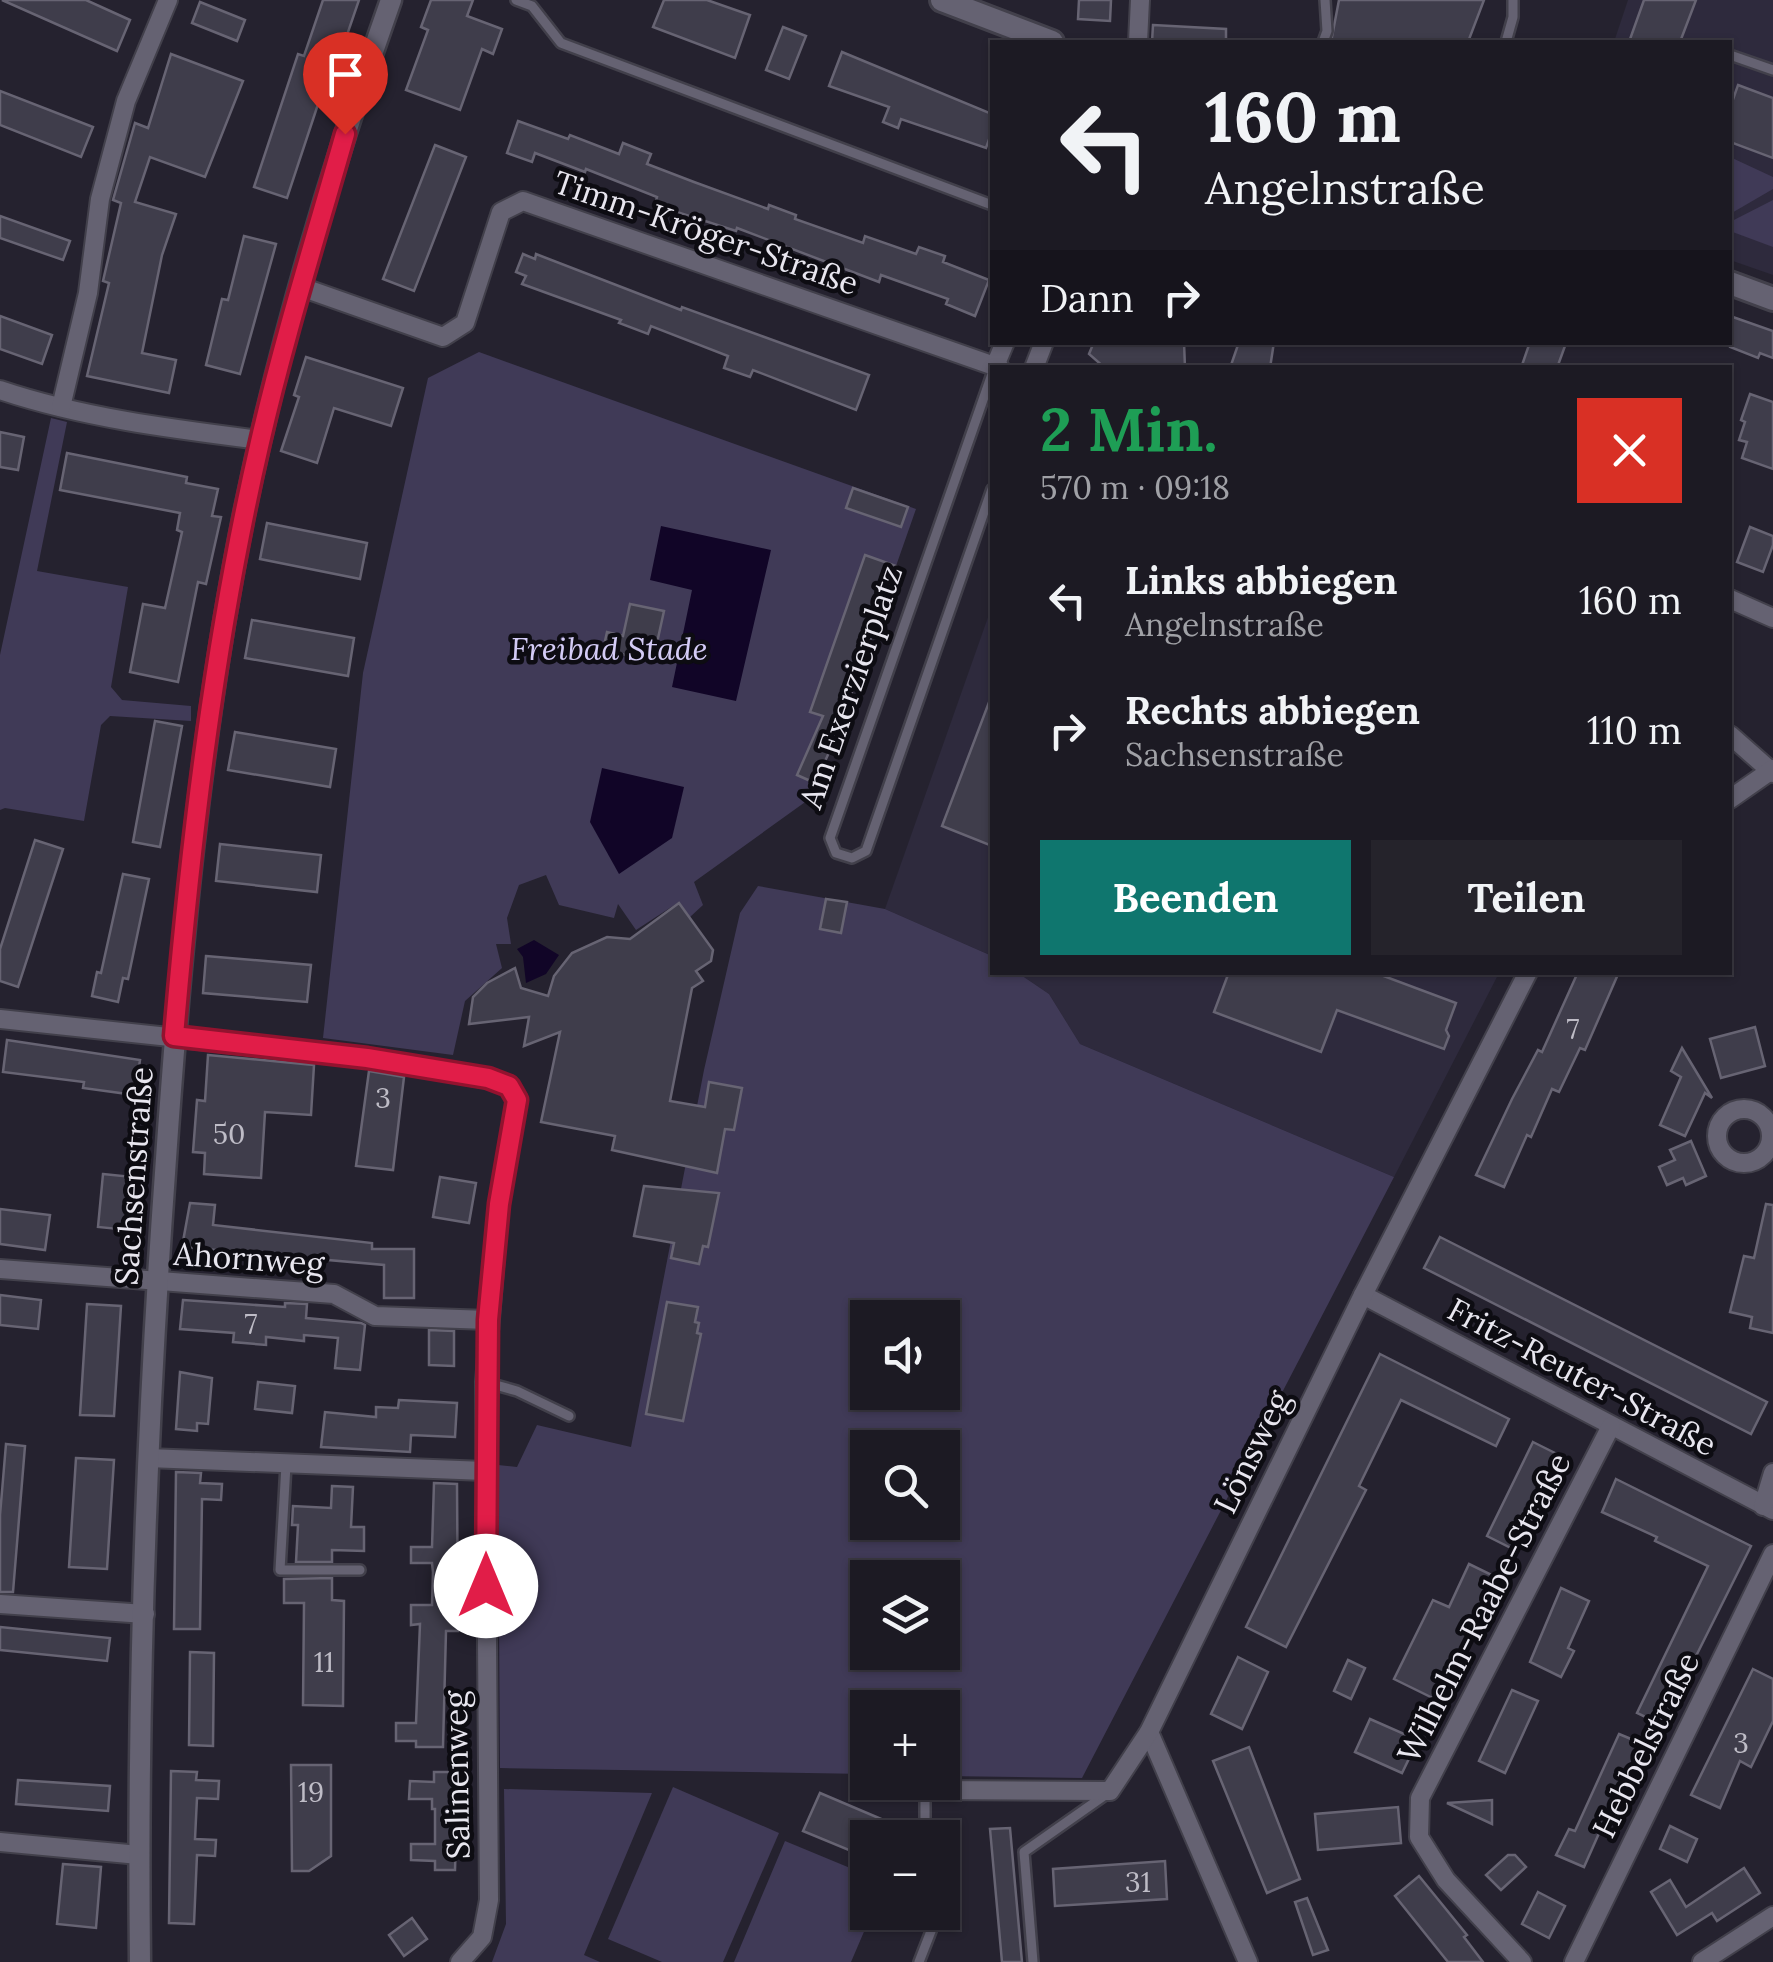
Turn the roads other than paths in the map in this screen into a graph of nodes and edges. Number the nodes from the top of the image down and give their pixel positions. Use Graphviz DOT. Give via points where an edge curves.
graph roads {
  1 [pos="391,0"];
  2 [pos="516,0"];
  3 [pos="942,0"];
  4 [pos="1140,0"];
  5 [pos="1325,0"];
  6 [pos="1513,0"];
  7 [pos="165,1"];
  8 [pos="1047,40"];
  9 [pos="1138,40"];
  10 [pos="1324,40"];
  11 [pos="1507,40"];
  12 [pos="1732,56"];
  13 [pos="1773,70"];
  14 [pos="990,204"];
  15 [pos="1732,284"];
  16 [pos="301,287"];
  17 [pos="1773,299"];
  18 [pos="990,367"];
  19 [pos="990,386"];
  20 [pos="0,390"];
  21 [pos="61,407"];
  22 [pos="260,440"];
  23 [pos="990,495"];
  24 [pos="1732,600"];
  25 [pos="1773,618"];
  26 [pos="1732,736"];
  27 [pos="1772,771"];
  28 [pos="1732,798"];
  29 [pos="1526,975"];
  30 [pos="0,1019"];
  31 [pos="174,1036"];
  32 [pos="0,1270"];
  33 [pos="157,1283"];
  34 [pos="1364,1296"];
  35 [pos="488,1320"];
  36 [pos="485,1382"];
  37 [pos="569,1416"];
  38 [pos="1611,1426"];
  39 [pos="148,1458"];
  40 [pos="286,1464"];
  41 [pos="485,1471"];
  42 [pos="1773,1473"];
  43 [pos="1768,1508"];
  44 [pos="1773,1554"];
  45 [pos="360,1570"];
  46 [pos="0,1604"];
  47 [pos="145,1614"];
  48 [pos="1149,1732"];
  49 [pos="960,1790"];
  50 [pos="1110,1792"];
  51 [pos="0,1842"];
  52 [pos="139,1854"];
  53 [pos="1773,1916"];
  54 [pos="932,1930"];
  55 [pos="921,1959"];
  56 [pos="140,1962"];
  57 [pos="460,1962"];
  58 [pos="1033,1962"];
  59 [pos="1248,1962"];
  60 [pos="1522,1962"];
  61 [pos="1574,1962"];
  62 [pos="1702,1962"];
  1 -- 16 [label="street, Sachsenstraße"];
  2 -- 14 [label="lane" via="532,6 561,43"];
  3 -- 8 [label="main road"];
  4 -- 9 [label="street"];
  5 -- 10 [label="lane"];
  6 -- 11 [label="lane"];
  7 -- 21 [label="street" via="126,101 104,183"];
  12 -- 13 [label="lane"];
  15 -- 17 [label="main road"];
  16 -- 18 [label="street, Timm-Kröger-Straße" via="442,338 465,323 501,212 523,202"];
  16 -- 22 [label="street, Sachsenstraße"];
  19 -- 23 [label="lane, Am Exerzierplatz" via="830,838 836,853 852,858 866,851"];
  20 -- 21 [label="street"];
  21 -- 22 [label="street"];
  22 -- 31 [label="street, Sachsenstraße" via="204,761"];
  24 -- 25 [label="street"];
  26 -- 27 [label="street"];
  27 -- 28 [label="street"];
  29 -- 34 [label="street, Lönsweg"];
  30 -- 31 [label="street"];
  31 -- 33 [label="street, Sachsenstraße"];
  31 -- 35 [label="street, Salinenweg" via="367,1058 509,1086 517,1100"];
  32 -- 33 [label="street, Ahornweg"];
  33 -- 35 [label="street, Ahornweg" via="334,1294 375,1316"];
  33 -- 39 [label="street, Sachsenstraße"];
  34 -- 38 [label="street, Fritz-Reuter-Straße"];
  34 -- 48 [label="street, Lönsweg"];
  35 -- 36 [label="street, Salinenweg"];
  36 -- 37 [label="lane"];
  36 -- 41 [label="street, Salinenweg"];
  38 -- 43 [label="street, Fritz-Reuter-Straße"];
  38 -- 60 [label="street, Wilhelm-Raabe-Straße" via="1420,1798 1420,1838 1446,1880"];
  39 -- 40 [label="street"];
  39 -- 47 [label="street, Sachsenstraße"];
  40 -- 41 [label="street"];
  40 -- 45 [label="lane" via="280,1570"];
  41 -- 57 [label="street, Salinenweg" via="489,1900 482,1937"];
  42 -- 43 [label="street"];
  44 -- 61 [label="street, Hebbelstraße"];
  46 -- 47 [label="street"];
  47 -- 52 [label="street, Sachsenstraße"];
  48 -- 50 [label="street, Lönsweg"];
  48 -- 59 [label="street"];
  49 -- 50 [label="street"];
  50 -- 58 [label="lane" via="1024,1852"];
  51 -- 52 [label="street"];
  52 -- 56 [label="street, Sachsenstraße"];
  53 -- 62 [label="street"];
  54 -- 55 [label="lane"];
}
